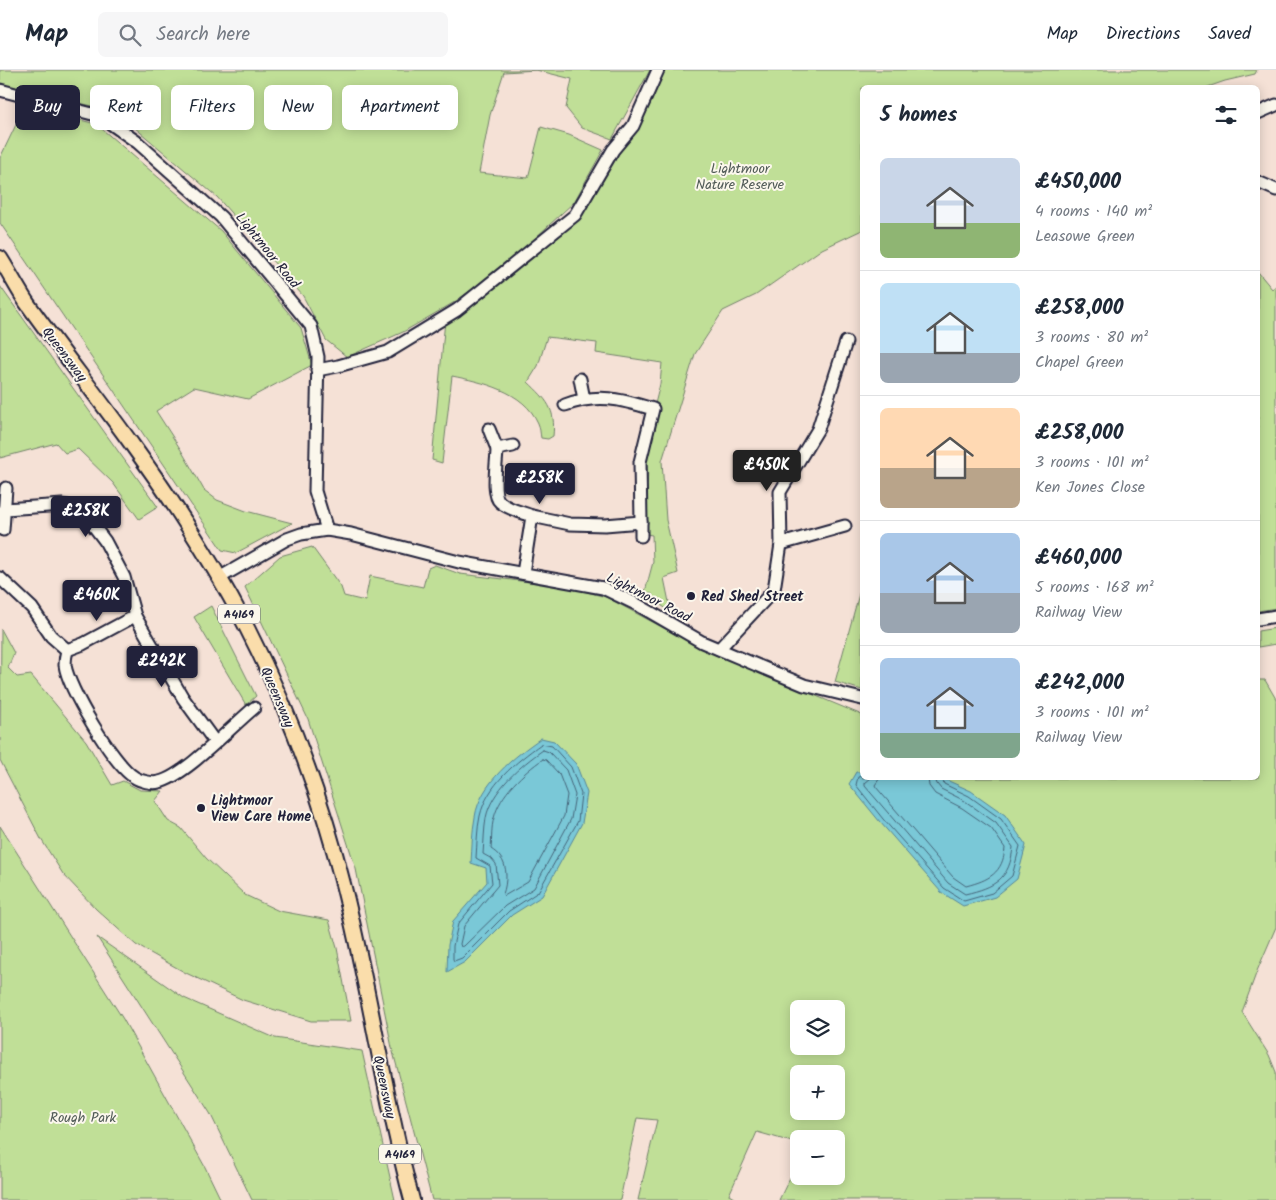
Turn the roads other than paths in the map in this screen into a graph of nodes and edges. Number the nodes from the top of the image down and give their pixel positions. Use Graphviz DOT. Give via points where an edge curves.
graph roads {
  1 [pos="658,70"];
  2 [pos="0,90"];
  3 [pos="1276,105"];
  4 [pos="1260,112"];
  5 [pos="1260,183"];
  6 [pos="1276,190"];
  7 [pos="0,258"];
  8 [pos="846,342"];
  9 [pos="317,370"];
  10 [pos="580,379"];
  11 [pos="584,399"];
  12 [pos="565,405"];
  13 [pos="489,429"];
  14 [pos="513,446"];
  15 [pos="497,449"];
  16 [pos="6,488"];
  17 [pos="4,509"];
  18 [pos="532,516"];
  19 [pos="641,522"];
  20 [pos="845,526"];
  21 [pos="3,530"];
  22 [pos="327,530"];
  23 [pos="641,536"];
  24 [pos="781,544"];
  25 [pos="523,573"];
  26 [pos="0,578"];
  27 [pos="219,578"];
  28 [pos="136,616"];
  29 [pos="1276,616"];
  30 [pos="1260,618"];
  31 [pos="719,649"];
  32 [pos="67,650"];
  33 [pos="860,699"];
  34 [pos="254,708"];
  35 [pos="215,742"];
  36 [pos="412,1200"];
  1 -- 9 [label="street" via="633,126 613,150 575,215 457,310 388,352"];
  2 -- 9 [label="street, Lightmoor Road" via="100,116 137,142 221,217 310,326 318,357"];
  3 -- 4 [label="street"];
  5 -- 6 [label="street"];
  7 -- 27 [label="main road, Queensway / A4169" via="25,300 167,494"];
  8 -- 24 [label="street" via="818,429 780,492"];
  9 -- 22 [label="street, Lightmoor Road" via="314,491"];
  10 -- 11 [label="street"];
  11 -- 12 [label="street"];
  11 -- 19 [label="street" via="616,398 652,409 640,462"];
  13 -- 15 [label="street"];
  14 -- 15 [label="street"];
  15 -- 18 [label="street" via="496,497 508,507"];
  16 -- 17 [label="street"];
  17 -- 21 [label="street"];
  17 -- 28 [label="street" via="56,504 80,511 108,548 124,577"];
  18 -- 19 [label="street" via="570,524"];
  18 -- 25 [label="street"];
  19 -- 23 [label="street"];
  20 -- 24 [label="street"];
  22 -- 25 [label="street, Lightmoor Road" via="459,562"];
  22 -- 27 [label="street, Lightmoor Road" via="287,539"];
  24 -- 31 [label="street" via="774,590"];
  25 -- 31 [label="street, Lightmoor Road" via="603,588"];
  26 -- 32 [label="street" via="32,608 51,636"];
  27 -- 36 [label="main road, Queensway / A4169" via="290,722 318,801 344,886 389,1107"];
  28 -- 32 [label="street"];
  28 -- 35 [label="street" via="183,698"];
  29 -- 30 [label="street"];
  31 -- 33 [label="street, Lightmoor Road" via="804,685"];
  32 -- 35 [label="street" via="65,664 78,698 118,762 135,778 153,783 174,777"];
  34 -- 35 [label="street"];
}
